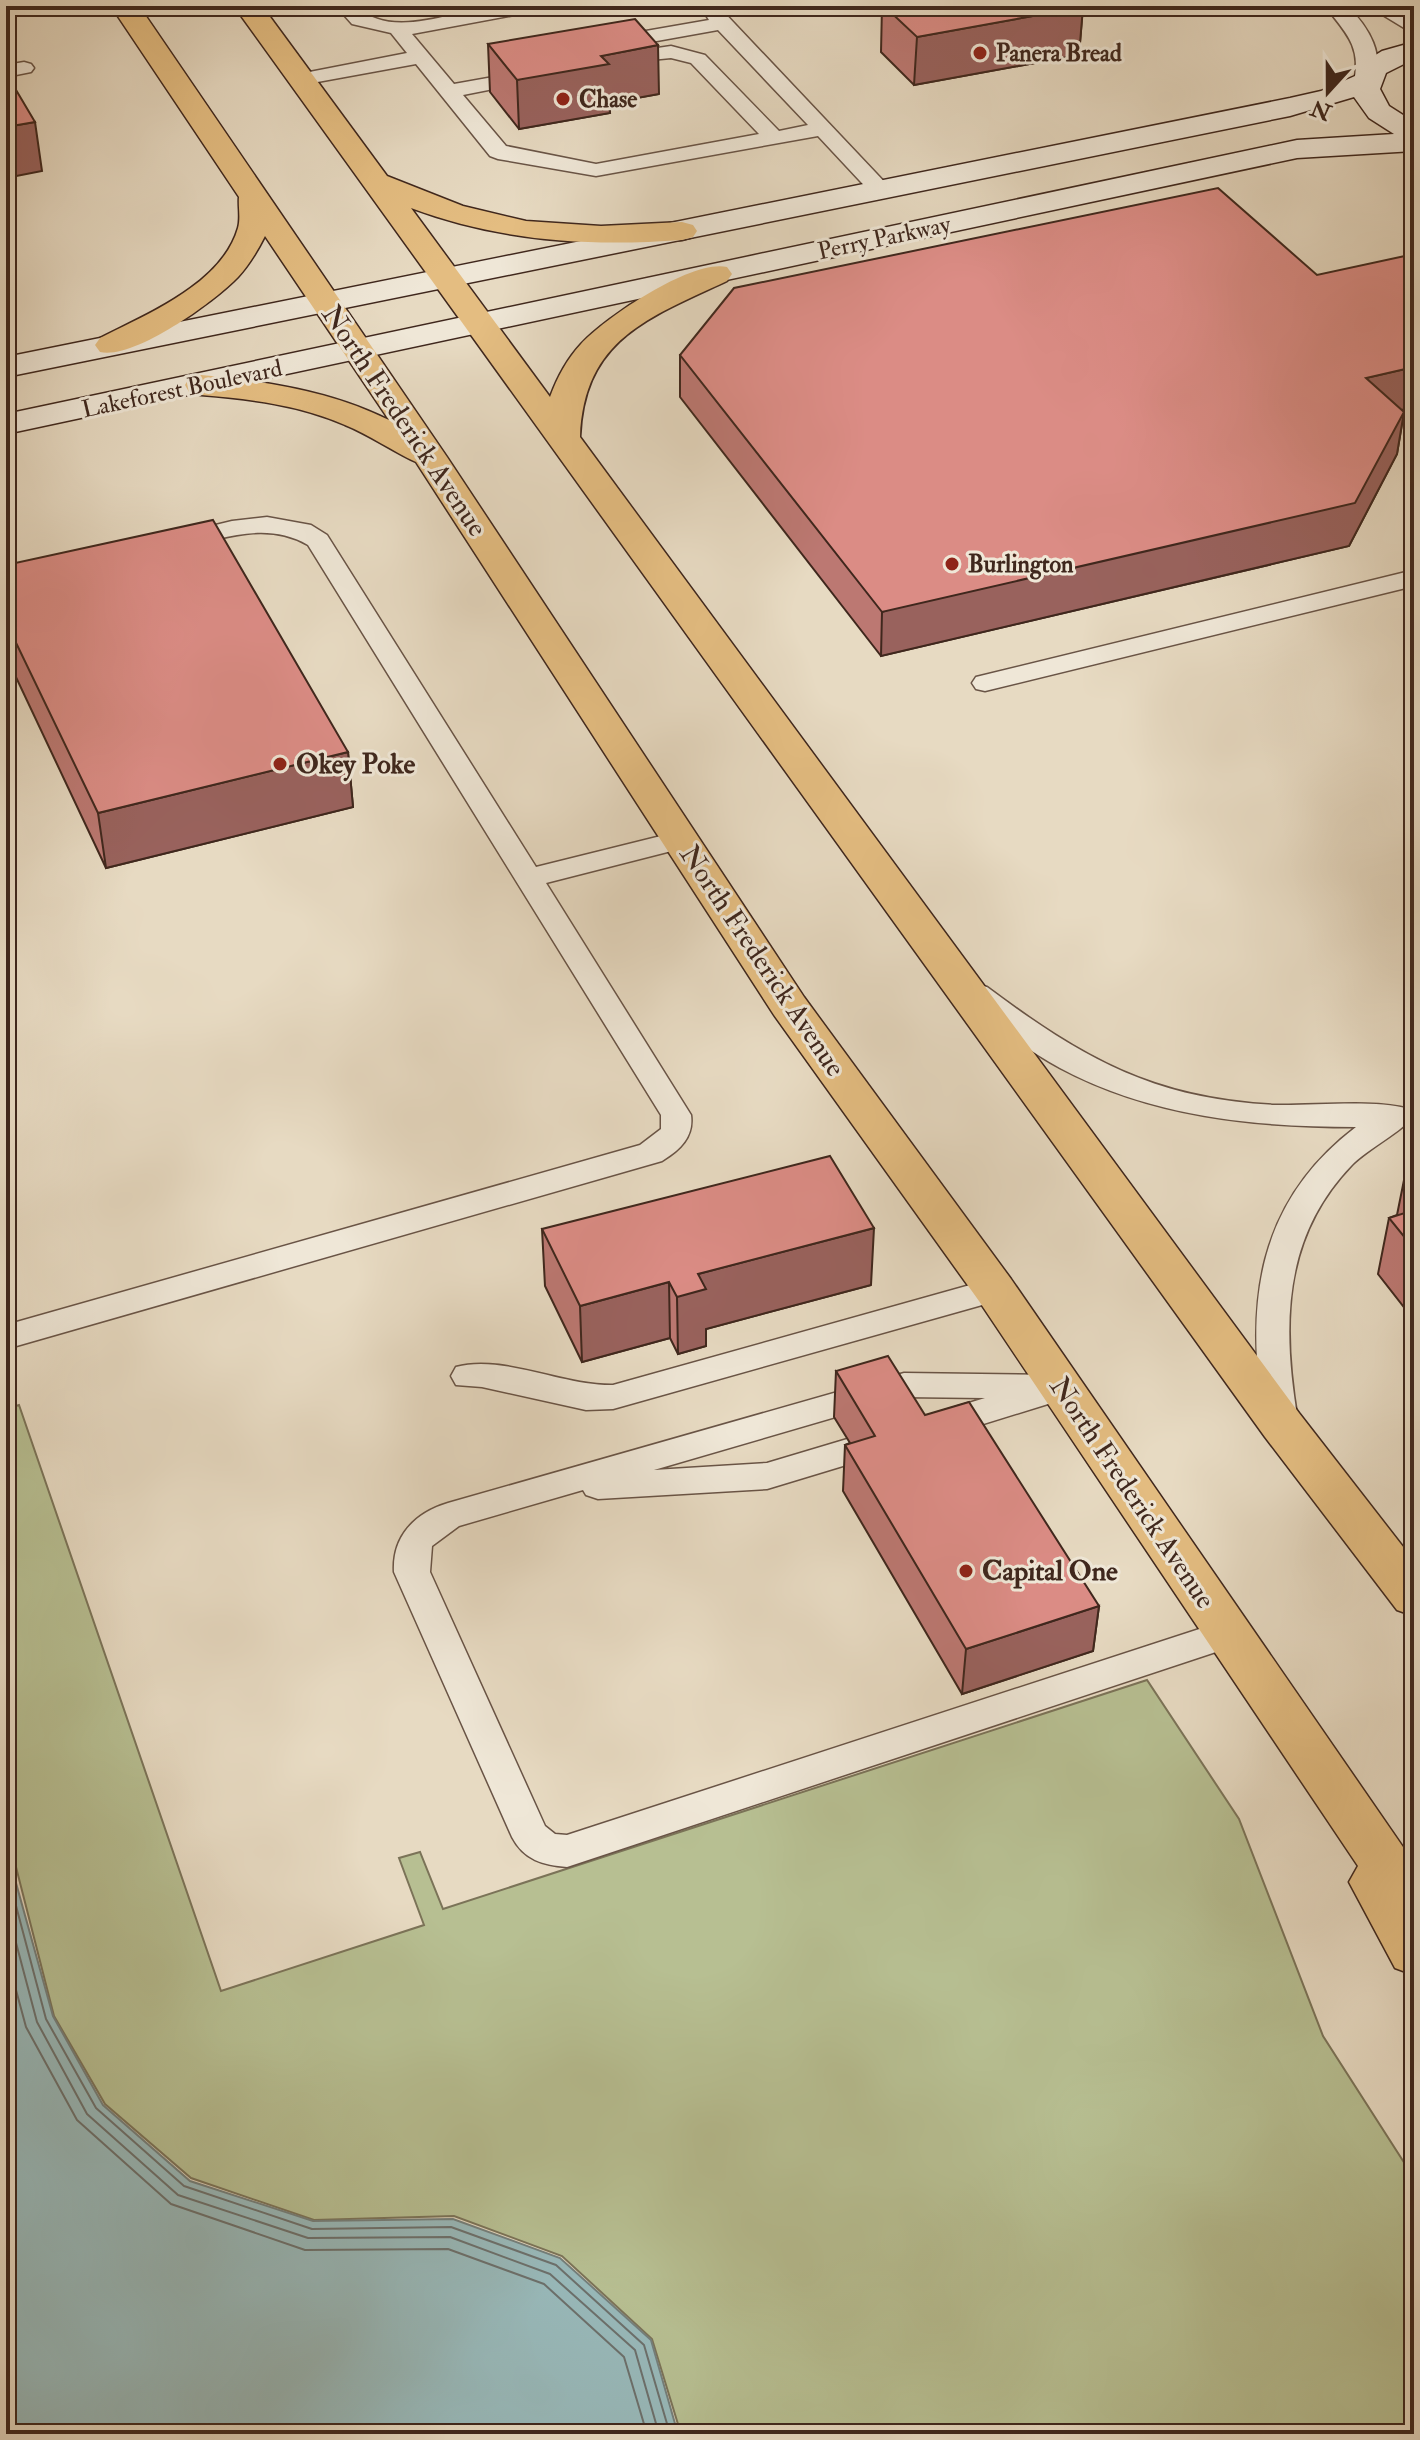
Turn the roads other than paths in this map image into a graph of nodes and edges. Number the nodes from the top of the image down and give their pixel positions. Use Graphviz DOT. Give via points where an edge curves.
graph roads {
  1 [pos="125,6"];
  2 [pos="248,6"];
  3 [pos="346,6"];
  4 [pos="530,6"];
  5 [pos="707,6"];
  6 [pos="1335,6"];
  7 [pos="1378,6"];
  8 [pos="723,23"];
  9 [pos="1414,28"];
  10 [pos="403,30"];
  11 [pos="1414,50"];
  12 [pos="420,57"];
  13 [pos="536,57"];
  14 [pos="555,72"];
  15 [pos="301,79"];
  16 [pos="1364,82"];
  17 [pos="442,83"];
  18 [pos="823,129"];
  19 [pos="1414,133"];
  20 [pos="774,138"];
  21 [pos="1414,142"];
  22 [pos="374,180"];
  23 [pos="882,191"];
  24 [pos="253,198"];
  25 [pos="682,231"];
  26 [pos="716,274"];
  27 [pos="448,276"];
  28 [pos="324,302"];
  29 [pos="481,324"];
  30 [pos="111,345"];
  31 [pos="357,352"];
  32 [pos="6,367"];
  33 [pos="201,385"];
  34 [pos="6,424"];
  35 [pos="563,438"];
  36 [pos="430,457"];
  37 [pos="158,546"];
  38 [pos="1414,578"];
  39 [pos="985,683"];
  40 [pos="681,840"];
  41 [pos="529,878"];
  42 [pos="963,984"];
  43 [pos="1406,1114"];
  44 [pos="995,1290"];
  45 [pos="6,1337"];
  46 [pos="468,1376"];
  47 [pos="1062,1387"];
  48 [pos="1282,1425"];
  49 [pos="905,1435"];
  50 [pos="854,1450"];
  51 [pos="539,1490"];
  52 [pos="1414,1597"];
  53 [pos="1227,1634"];
  54 [pos="1289,1726"];
  55 [pos="1414,1906"];
  56 [pos="1414,1952"];
  1 -- 24 [label="main road, North Frederick Avenue"];
  2 -- 15 [label="main road"];
  3 -- 10 [label="lane" via="359,20"];
  4 -- 10 [label="lane"];
  5 -- 8 [label="lane"];
  6 -- 16 [label="lane" via="1365,42 1369,55"];
  7 -- 9 [label="lane"];
  8 -- 18 [label="lane"];
  8 -- 20 [label="lane" via="598,55 691,56 709,66"];
  10 -- 12 [label="lane"];
  11 -- 16 [label="street, Perry Parkway" via="1375,66"];
  12 -- 15 [label="lane"];
  12 -- 17 [label="lane"];
  13 -- 17 [label="lane"];
  14 -- 17 [label="lane"];
  15 -- 22 [label="main road"];
  16 -- 19 [label="street" via="1365,95 1379,114"];
  16 -- 23 [label="street, Perry Parkway" via="1290,107"];
  17 -- 20 [label="lane" via="498,151 587,170"];
  18 -- 20 [label="lane"];
  18 -- 23 [label="lane"];
  21 -- 26 [label="street, Perry Parkway" via="1297,149"];
  22 -- 25 [label="main road" via="458,215 560,236"];
  22 -- 27 [label="main road"];
  23 -- 25 [label="street, Perry Parkway"];
  24 -- 28 [label="main road, North Frederick Avenue"];
  24 -- 30 [label="main road" via="254,228 207,288"];
  25 -- 27 [label="street, Perry Parkway"];
  26 -- 29 [label="street, Perry Parkway"];
  26 -- 35 [label="main road" via="626,323 587,358 566,396"];
  27 -- 28 [label="street, Perry Parkway"];
  27 -- 29 [label="main road"];
  28 -- 30 [label="street, Lakeforest Boulevard"];
  28 -- 31 [label="main road, North Frederick Avenue"];
  29 -- 31 [label="street, Perry Parkway"];
  29 -- 35 [label="main road"];
  30 -- 32 [label="street, Lakeforest Boulevard"];
  31 -- 33 [label="street, Lakeforest Boulevard"];
  31 -- 36 [label="main road, North Frederick Avenue"];
  33 -- 34 [label="street, Lakeforest Boulevard"];
  33 -- 36 [label="main road" via="258,390 338,411"];
  35 -- 42 [label="main road"];
  36 -- 40 [label="main road, North Frederick Avenue"];
  37 -- 41 [label="lane" via="272,523 290,525 318,540"];
  38 -- 39 [label="lane"];
  40 -- 41 [label="lane"];
  40 -- 44 [label="main road, North Frederick Avenue" via="789,1006"];
  41 -- 45 [label="lane" via="676,1115 674,1138 636,1158"];
  42 -- 43 [label="lane" via="1070,1060 1174,1102 1276,1117"];
  42 -- 48 [label="main road"];
  43 -- 48 [label="lane" via="1370,1130 1347,1150 1318,1183 1283,1239 1273,1289 1271,1352"];
  44 -- 46 [label="lane" via="613,1397 586,1398"];
  44 -- 47 [label="main road, North Frederick Avenue"];
  47 -- 49 [label="lane"];
  47 -- 51 [label="lane" via="904,1385"];
  47 -- 53 [label="main road, North Frederick Avenue"];
  48 -- 52 [label="main road"];
  50 -- 51 [label="lane" via="767,1476"];
  51 -- 53 [label="lane" via="448,1516 415,1538 410,1555 412,1572 531,1837 546,1849 567,1851"];
  53 -- 54 [label="main road, North Frederick Avenue"];
  54 -- 55 [label="main road, North Frederick Avenue"];
  54 -- 56 [label="main road"];
}
